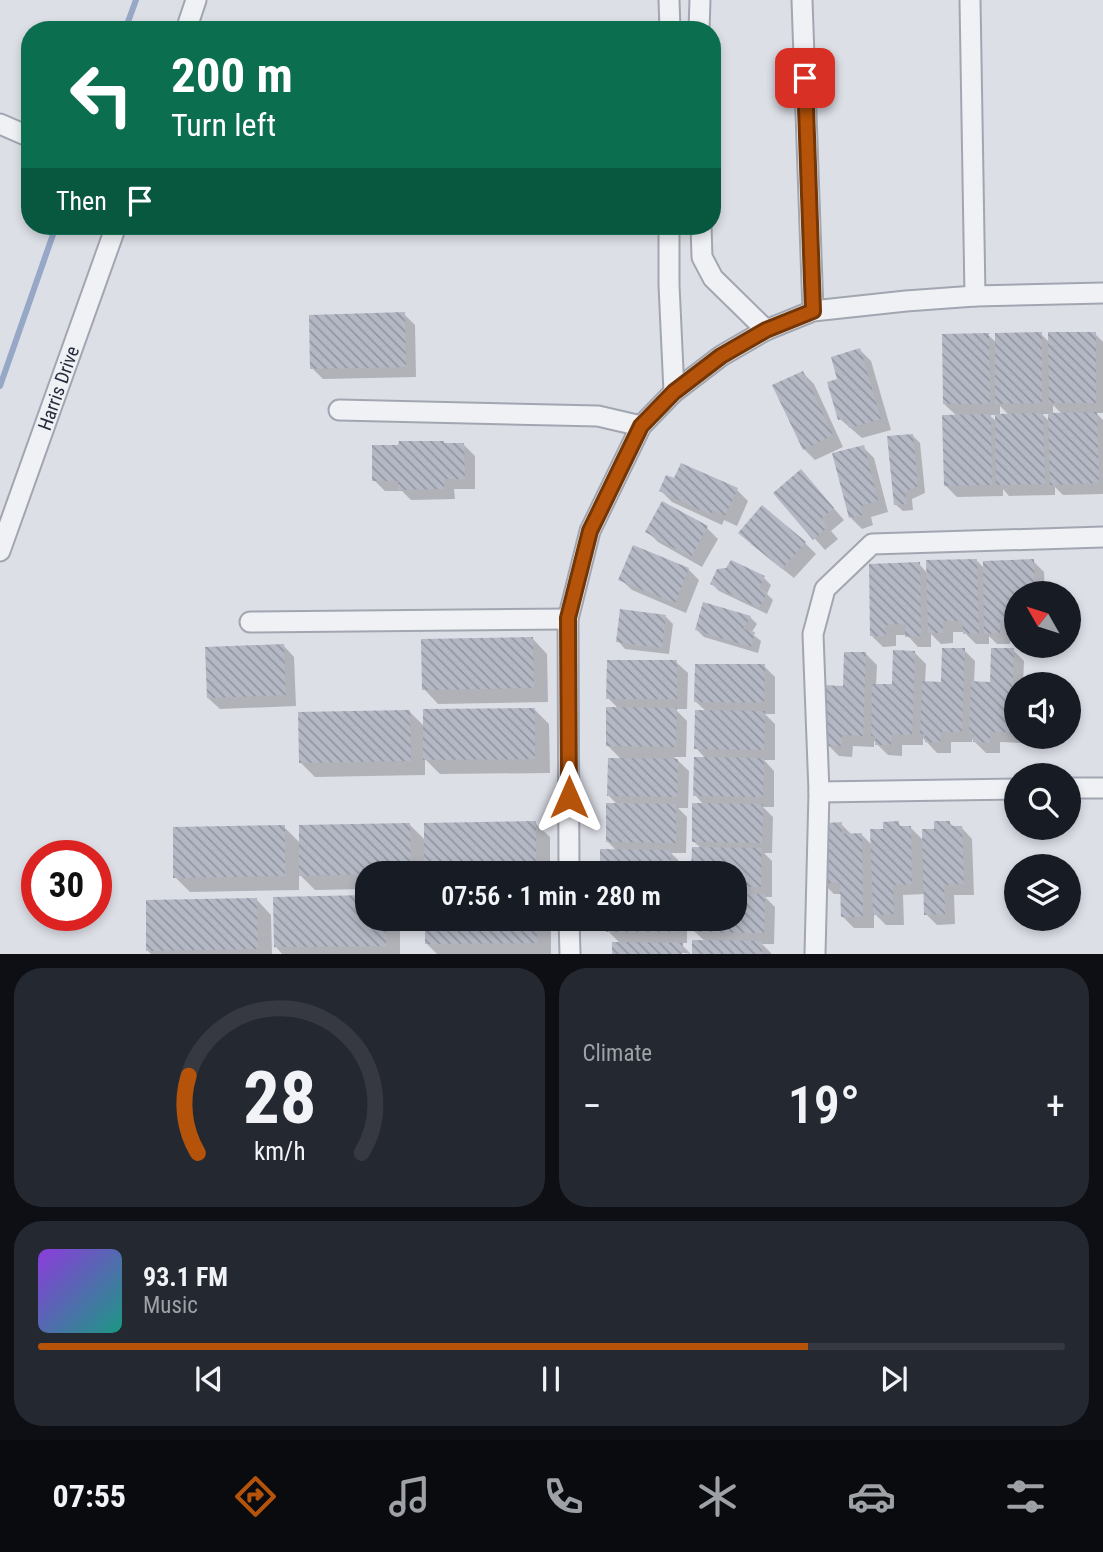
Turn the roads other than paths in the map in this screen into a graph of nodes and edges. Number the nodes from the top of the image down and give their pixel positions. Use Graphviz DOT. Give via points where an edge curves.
graph roads {
  1 [pos="196,0"];
  2 [pos="670,0"];
  3 [pos="680,0"];
  4 [pos="700,0"];
  5 [pos="802,0"];
  6 [pos="970,0"];
  7 [pos="189,21"];
  8 [pos="670,21"];
  9 [pos="699,21"];
  10 [pos="0,124"];
  11 [pos="21,133"];
  12 [pos="113,235"];
  13 [pos="669,235"];
  14 [pos="701,235"];
  15 [pos="1103,293"];
  16 [pos="975,296"];
  17 [pos="813,311"];
  18 [pos="766,330"];
  19 [pos="674,392"];
  20 [pos="339,410"];
  21 [pos="641,426"];
  22 [pos="1103,537"];
  23 [pos="0,551"];
  24 [pos="568,618"];
  25 [pos="250,622"];
  26 [pos="1081,788"];
  27 [pos="1103,788"];
  28 [pos="1004,789"];
  29 [pos="819,792"];
  30 [pos="569,861"];
  31 [pos="569,931"];
  32 [pos="570,954"];
  33 [pos="815,954"];
  1 -- 7 [label="street"];
  2 -- 3 [label="street"];
  2 -- 8 [label="street"];
  4 -- 9 [label="street"];
  5 -- 17 [label="street"];
  6 -- 16 [label="street"];
  10 -- 11 [label="street"];
  12 -- 23 [label="street, Harris Drive"];
  13 -- 19 [label="street"];
  14 -- 18 [label="street" via="702,257 713,278"];
  15 -- 16 [label="street"];
  16 -- 17 [label="street"];
  17 -- 18 [label="street"];
  18 -- 19 [label="street" via="721,356"];
  19 -- 21 [label="street"];
  20 -- 21 [label="street" via="598,416"];
  21 -- 24 [label="street" via="590,531"];
  22 -- 29 [label="street" via="872,544 825,589 813,634"];
  24 -- 25 [label="street"];
  24 -- 30 [label="street"];
  26 -- 27 [label="street"];
  28 -- 29 [label="street"];
  29 -- 33 [label="street"];
  31 -- 32 [label="street"];
}
